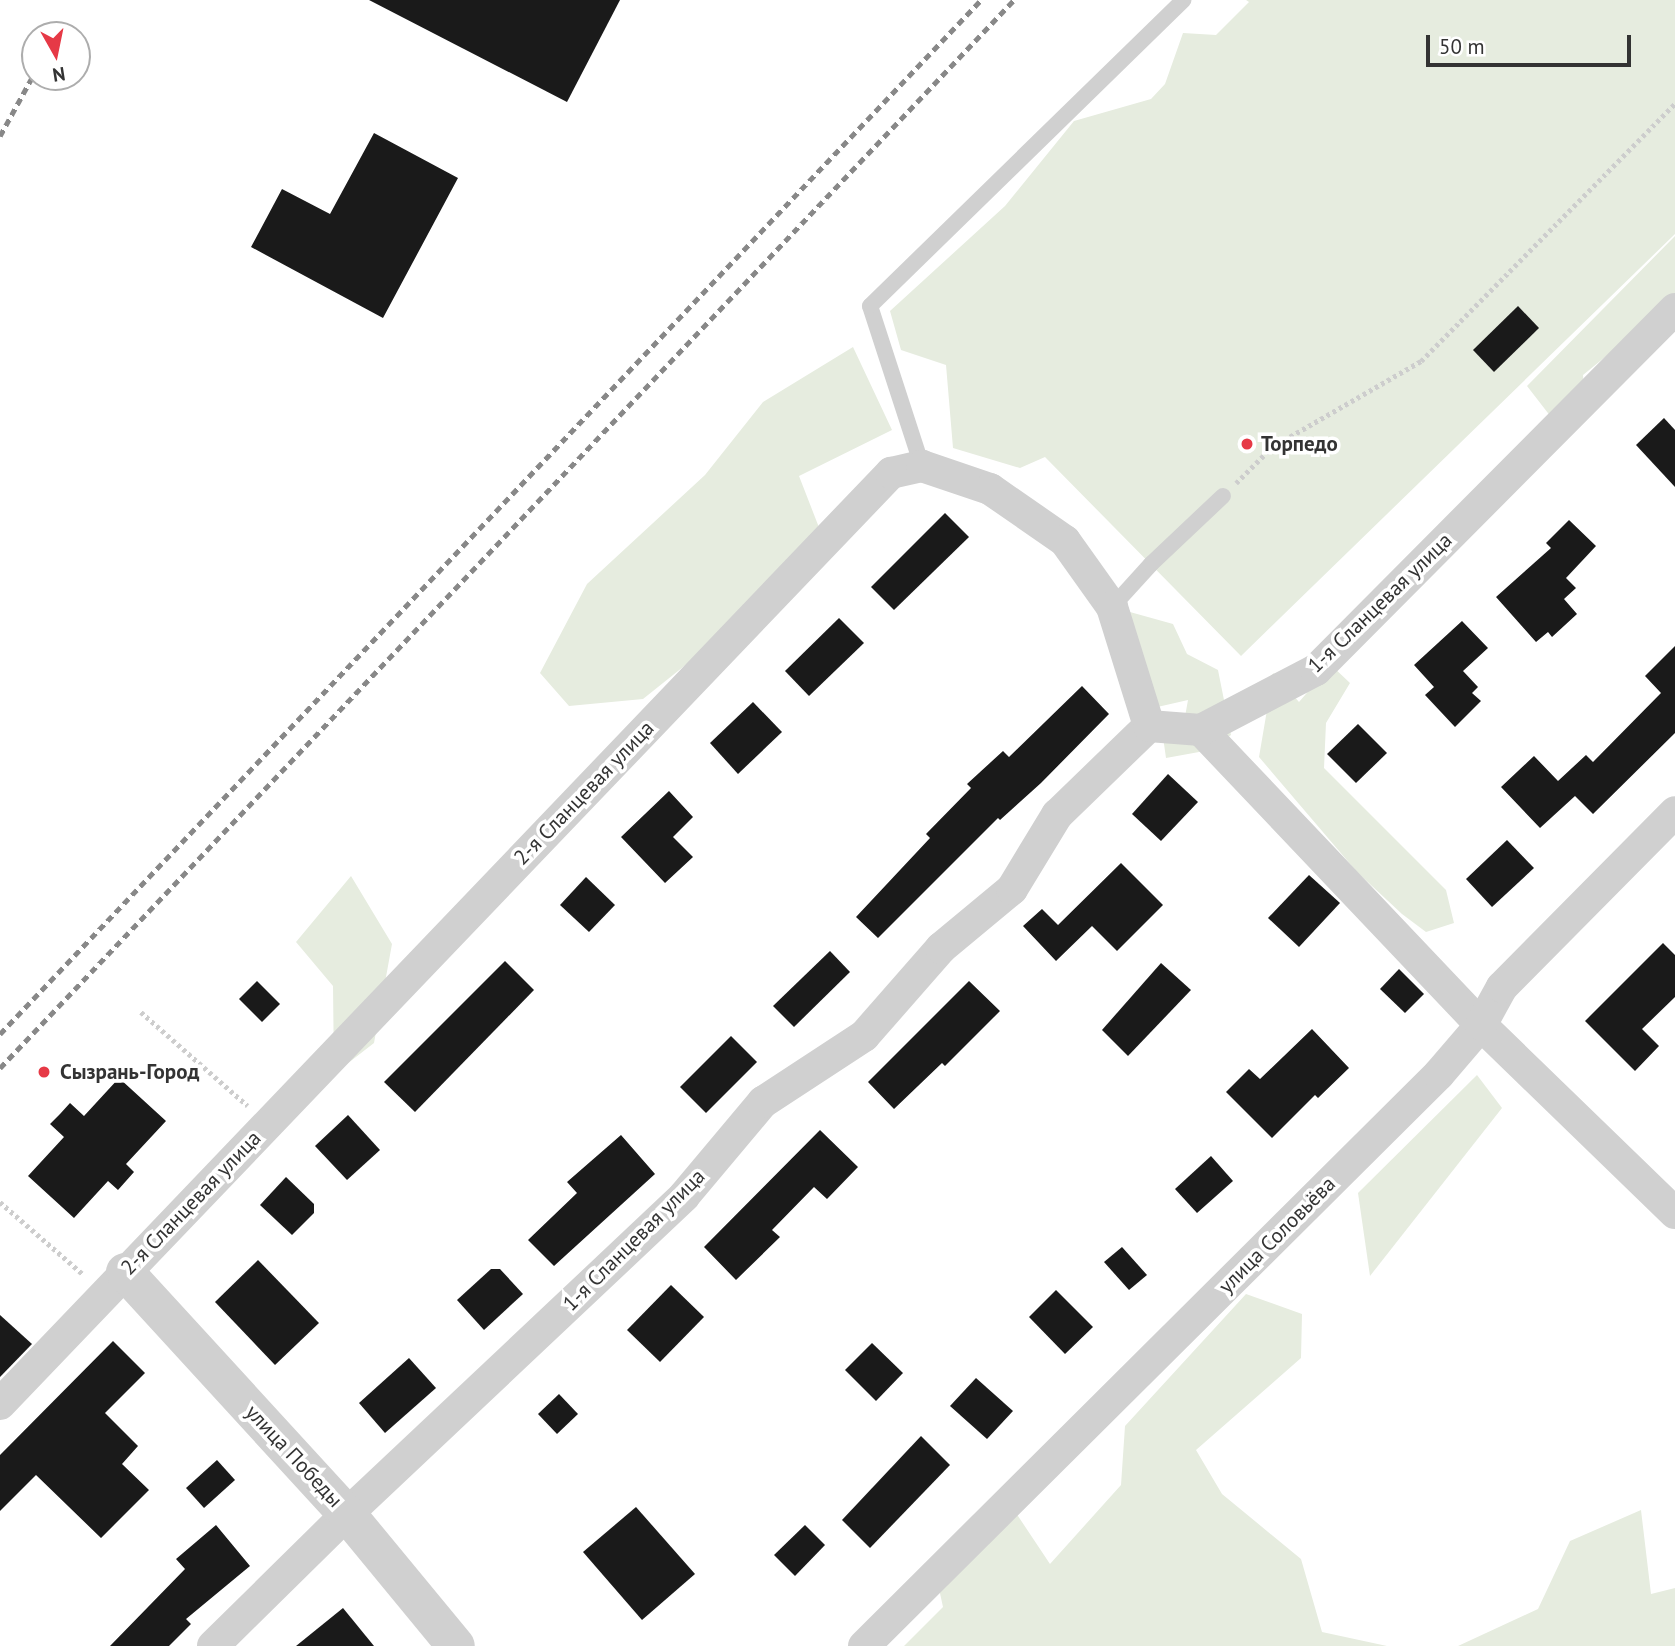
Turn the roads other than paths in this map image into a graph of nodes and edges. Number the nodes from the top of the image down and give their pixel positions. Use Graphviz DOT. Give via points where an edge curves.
graph roads {
  1 [pos="1184,0"];
  2 [pos="1675,309"];
  3 [pos="922,466"];
  4 [pos="1223,496"];
  5 [pos="1112,607"];
  6 [pos="1149,726"];
  7 [pos="1201,730"];
  8 [pos="1675,812"];
  9 [pos="1481,1026"];
  10 [pos="1675,1213"];
  11 [pos="115,1282"];
  12 [pos="0,1404"];
  13 [pos="347,1514"];
  14 [pos="213,1646"];
  15 [pos="456,1646"];
  16 [pos="864,1646"];
  1 -- 3 [label="lane" via="870,306"];
  2 -- 7 [label="street, 1-я Сланцевая улица" via="1316,670"];
  3 -- 5 [label="street" via="990,489 1065,541"];
  3 -- 11 [label="street, 2-я Сланцевая улица" via="891,473"];
  4 -- 5 [label="lane"];
  5 -- 6 [label="street"];
  6 -- 7 [label="street"];
  6 -- 13 [label="street, 1-я Сланцевая улица" via="1057,815 1012,889 941,948 864,1036 763,1102 684,1196"];
  7 -- 9 [label="street"];
  8 -- 9 [label="street, улица Соловьёва" via="1502,987"];
  9 -- 10 [label="street"];
  9 -- 16 [label="street, улица Соловьёва"];
  11 -- 12 [label="street, 2-я Сланцевая улица"];
  11 -- 13 [label="street, улица Победы"];
  13 -- 14 [label="street, 1-я Сланцевая улица"];
  13 -- 15 [label="street, улица Победы"];
}
